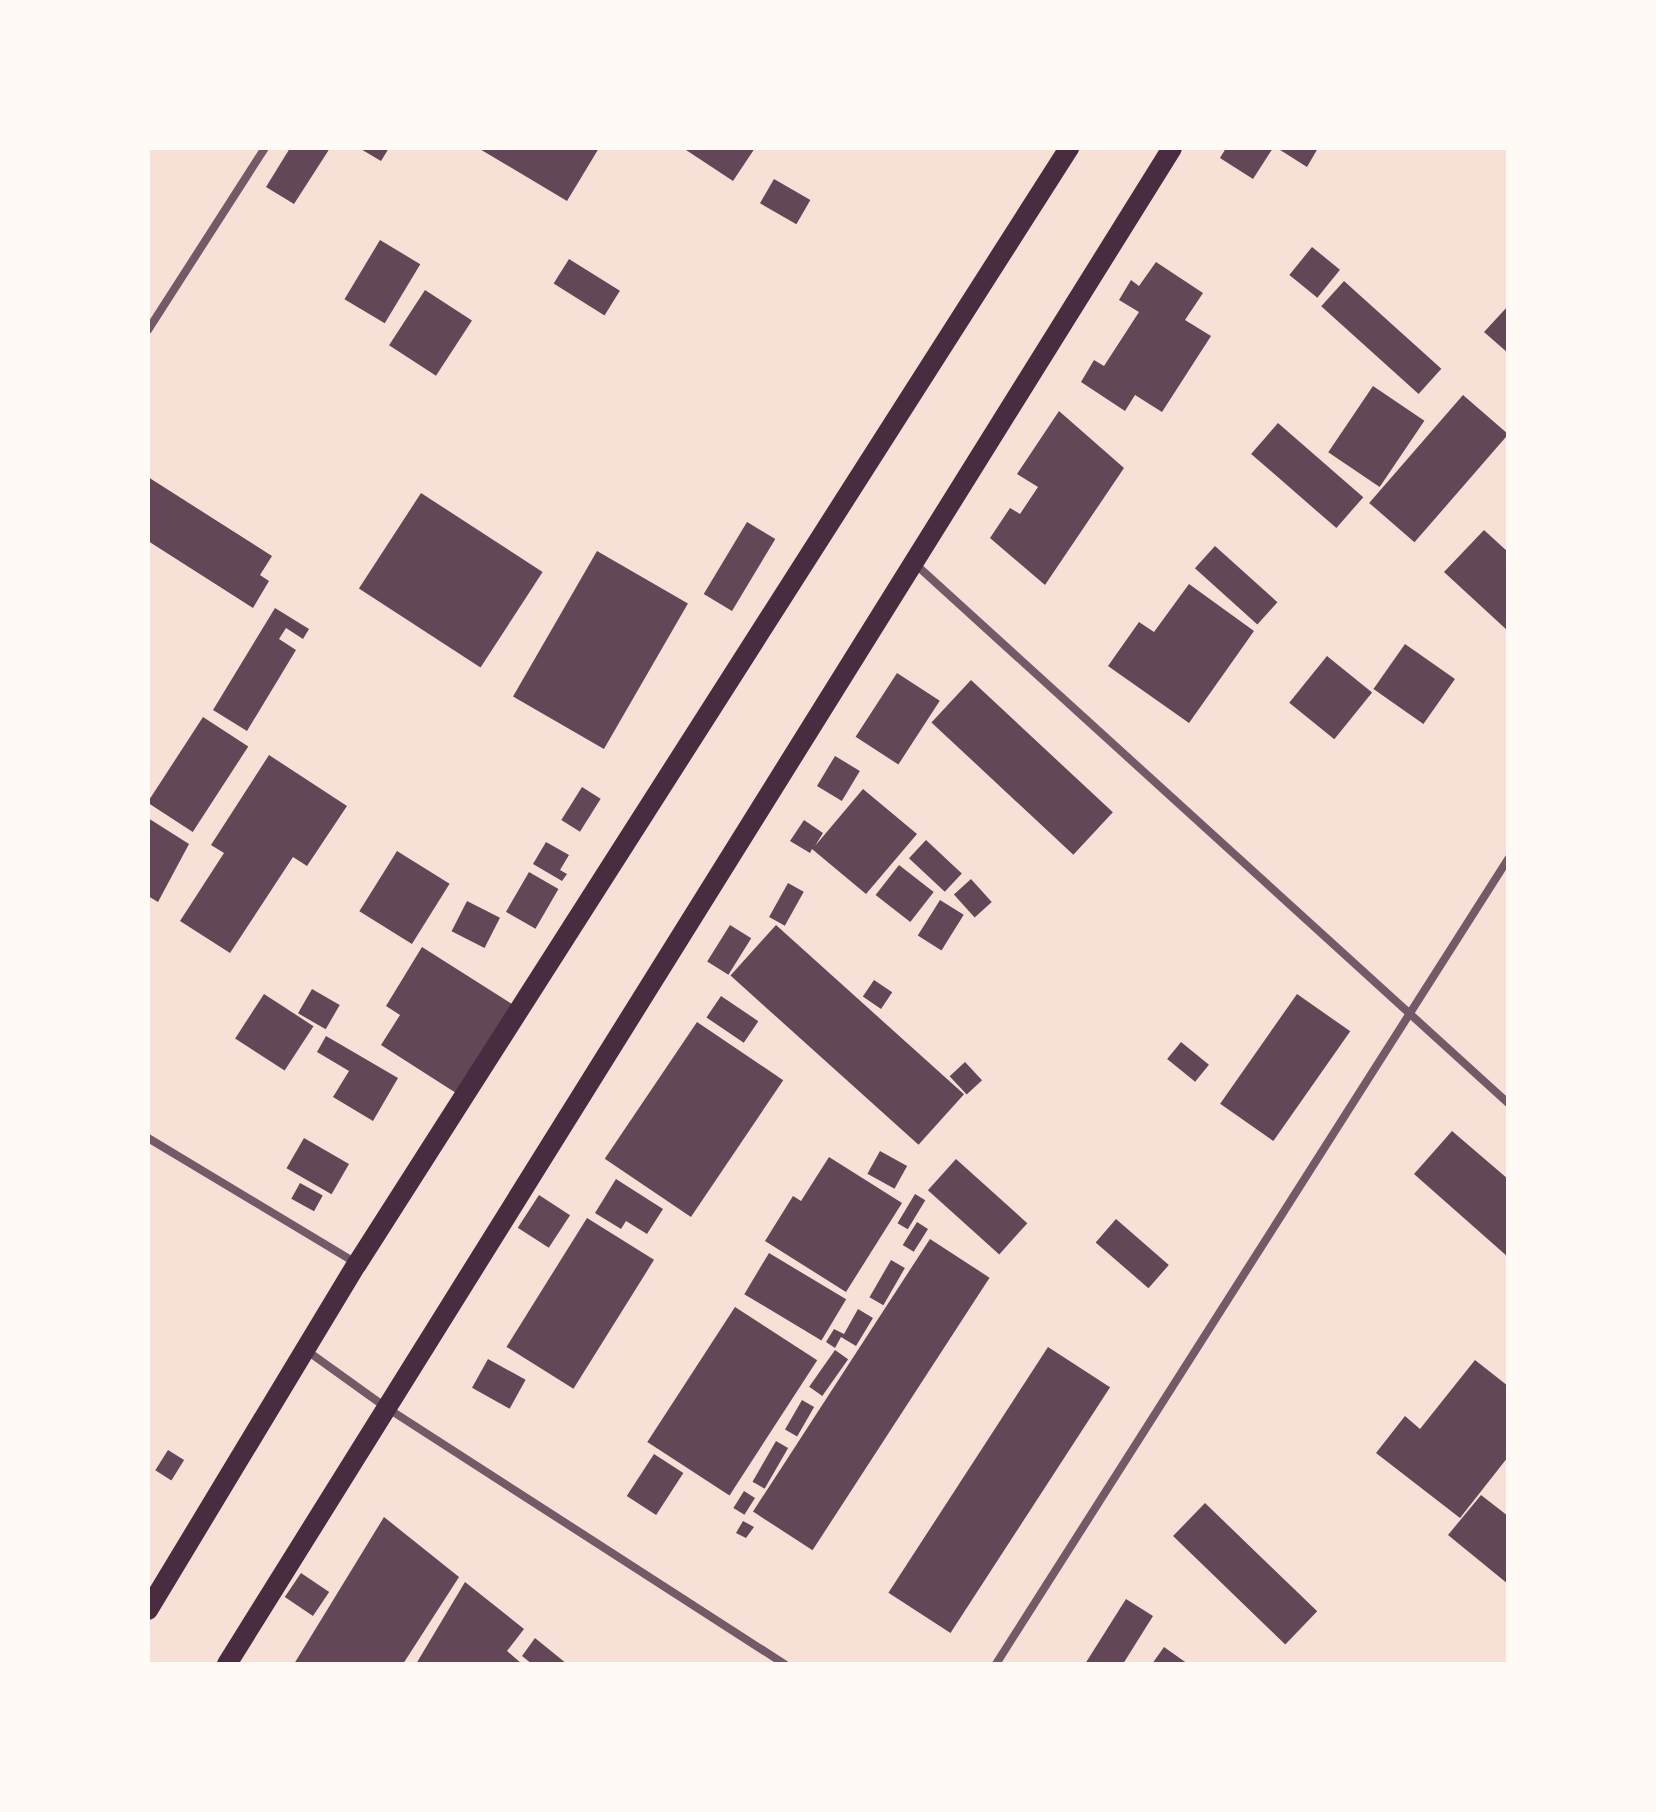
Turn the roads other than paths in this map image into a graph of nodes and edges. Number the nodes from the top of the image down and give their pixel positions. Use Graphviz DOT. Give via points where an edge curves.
graph roads {
  1 [pos="265,148"];
  2 [pos="1069,148"];
  3 [pos="1172,148"];
  4 [pos="148,330"];
  5 [pos="913,561"];
  6 [pos="1508,859"];
  7 [pos="1409,1015"];
  8 [pos="1508,1103"];
  9 [pos="148,1138"];
  10 [pos="357,1264"];
  11 [pos="306,1350"];
  12 [pos="384,1406"];
  13 [pos="148,1610"];
  14 [pos="227,1664"];
  15 [pos="785,1664"];
  16 [pos="996,1664"];
  1 -- 4 [label="street"];
  2 -- 10 [label="main road"];
  3 -- 5 [label="main road"];
  5 -- 7 [label="street"];
  5 -- 12 [label="main road"];
  6 -- 7 [label="street"];
  7 -- 8 [label="street"];
  7 -- 16 [label="street"];
  9 -- 10 [label="street"];
  10 -- 11 [label="main road"];
  11 -- 12 [label="street"];
  11 -- 13 [label="main road"];
  12 -- 14 [label="main road"];
  12 -- 15 [label="street"];
}
